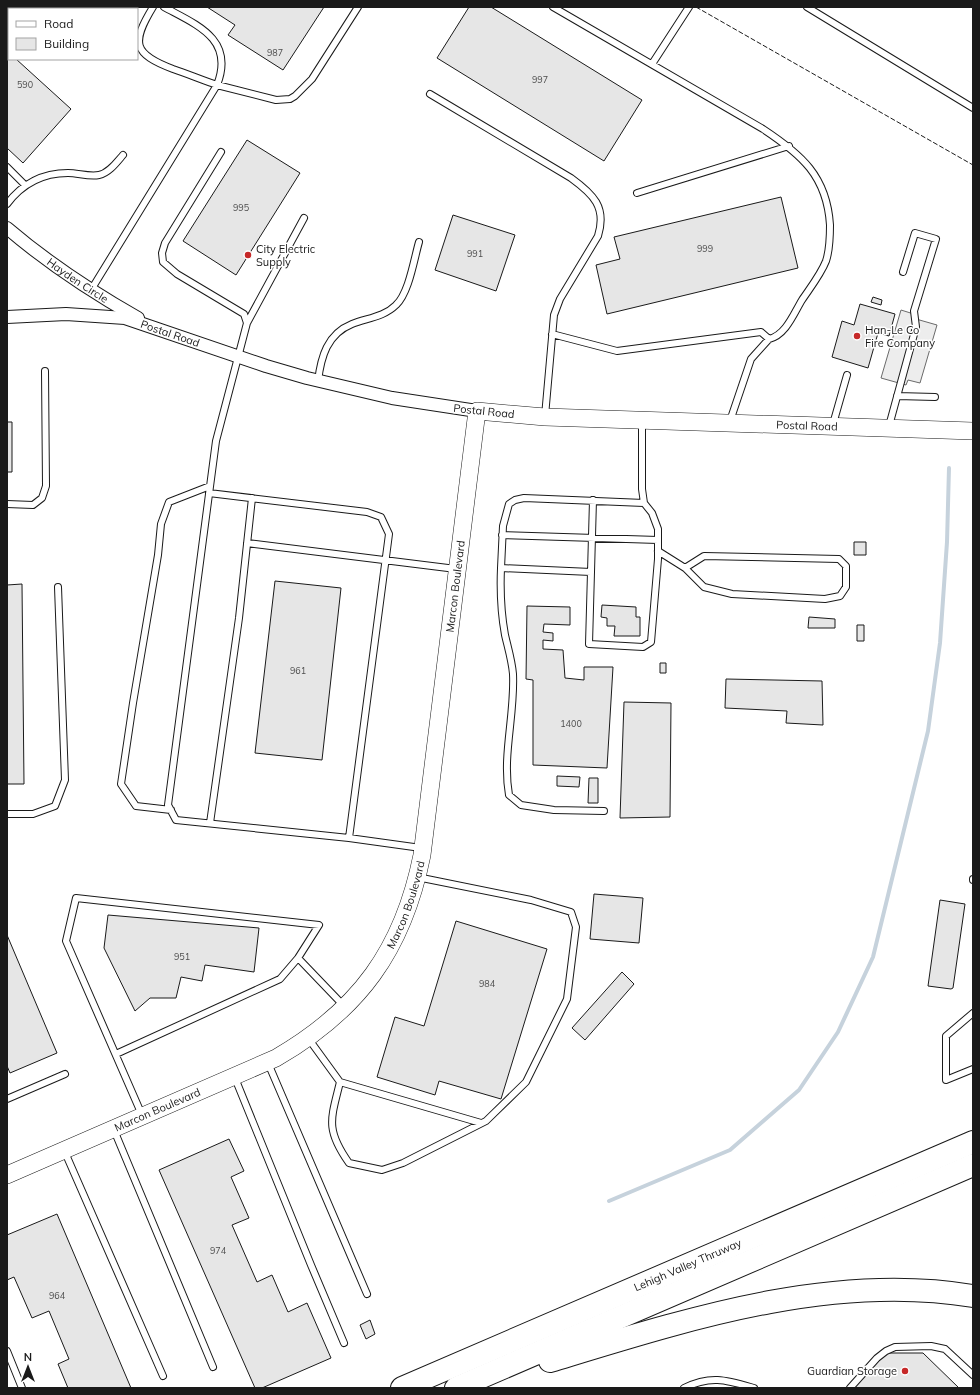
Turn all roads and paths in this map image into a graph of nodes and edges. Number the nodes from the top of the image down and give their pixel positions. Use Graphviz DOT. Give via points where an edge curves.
graph roads {
  1 [pos="152,7"];
  2 [pos="164,7"];
  3 [pos="358,7"];
  4 [pos="553,7"];
  5 [pos="689,7"];
  6 [pos="807,7"];
  7 [pos="652,64"];
  8 [pos="217,85"];
  9 [pos="430,94"];
  10 [pos="973,108"];
  11 [pos="789,146"];
  12 [pos="221,152"];
  13 [pos="123,155"];
  14 [pos="7,167"];
  15 [pos="25,185"];
  16 [pos="636,193"];
  17 [pos="7,204"];
  18 [pos="304,218"];
  19 [pos="7,228"];
  20 [pos="419,242"];
  21 [pos="903,272"];
  22 [pos="91,290"];
  23 [pos="7,318"];
  24 [pos="248,323"];
  25 [pos="153,327"];
  26 [pos="552,334"];
  27 [pos="769,339"];
  28 [pos="238,356"];
  29 [pos="45,371"];
  30 [pos="847,375"];
  31 [pos="318,381"];
  32 [pos="897,396"];
  33 [pos="935,397"];
  34 [pos="477,411"];
  35 [pos="545,417"];
  36 [pos="642,420"];
  37 [pos="729,423"];
  38 [pos="832,426"];
  39 [pos="889,428"];
  40 [pos="973,431"];
  41 [pos="210,486"];
  42 [pos="209,493"];
  43 [pos="252,498"];
  44 [pos="593,500"];
  45 [pos="644,503"];
  46 [pos="7,504"];
  47 [pos="502,535"];
  48 [pos="592,538"];
  49 [pos="658,540"];
  50 [pos="247,543"];
  51 [pos="658,551"];
  52 [pos="386,559"];
  53 [pos="501,568"];
  54 [pos="685,568"];
  55 [pos="458,569"];
  56 [pos="591,572"];
  57 [pos="58,587"];
  58 [pos="171,810"];
  59 [pos="604,811"];
  60 [pos="7,814"];
  61 [pos="210,823"];
  62 [pos="349,838"];
  63 [pos="423,848"];
  64 [pos="417,877"];
  65 [pos="298,958"];
  66 [pos="345,1007"];
  67 [pos="973,1014"];
  68 [pos="308,1038"];
  69 [pos="116,1054"];
  70 [pos="267,1062"];
  71 [pos="973,1069"];
  72 [pos="65,1074"];
  73 [pos="234,1076"];
  74 [pos="340,1082"];
  75 [pos="7,1099"];
  76 [pos="143,1116"];
  77 [pos="481,1124"];
  78 [pos="114,1129"];
  79 [pos="973,1133"];
  80 [pos="973,1142"];
  81 [pos="64,1150"];
  82 [pos="973,1165"];
  83 [pos="7,1175"];
  84 [pos="827,1204"];
  85 [pos="367,1294"];
  86 [pos="973,1296"];
  87 [pos="344,1343"];
  88 [pos="7,1351"];
  89 [pos="214,1366"];
  90 [pos="162,1376"];
  91 [pos="973,1376"];
  92 [pos="22,1388"];
  93 [pos="402,1388"];
  94 [pos="458,1388"];
  95 [pos="684,1388"];
  96 [pos="754,1388"];
  97 [pos="850,1388"];
  1 -- 8 [label="lane" via="140,33 142,53 153,62"];
  2 -- 8 [label="lane" via="201,27 216,42 222,63 222,73"];
  3 -- 8 [label="lane" via="312,79 290,99 276,100"];
  4 -- 7 [label="lane"];
  5 -- 7 [label="lane"];
  6 -- 10 [label="lane"];
  7 -- 11 [label="lane"];
  8 -- 22 [label="lane"];
  9 -- 26 [label="lane" via="571,178 595,199 602,214 602,226 560,299 554,315"];
  11 -- 16 [label="lane"];
  11 -- 27 [label="lane" via="802,158 823,188 829,206 831,243 826,261 785,328 774,338"];
  12 -- 24 [label="lane" via="165,243 163,262 177,274 244,314"];
  13 -- 15 [label="lane" via="108,171 100,175 67,173 41,176"];
  14 -- 15 [label="lane"];
  15 -- 17 [label="lane"];
  18 -- 24 [label="lane"];
  19 -- 22 [label="street, Hayden Circle" via="55,266"];
  20 -- 31 [label="lane" via="404,293 397,304 385,313 351,325 336,335 327,345 321,359"];
  21 -- 32 [label="lane" via="915,233 936,239 914,311 916,327"];
  22 -- 25 [label="street, Hayden Circle"];
  23 -- 25 [label="street, Postal Road" via="66,314 102,315 125,318"];
  24 -- 28 [label="lane"];
  25 -- 28 [label="street, Postal Road"];
  26 -- 27 [label="lane" via="617,351 761,332"];
  26 -- 35 [label="lane"];
  27 -- 37 [label="lane" via="751,359"];
  28 -- 31 [label="street, Postal Road"];
  28 -- 41 [label="lane" via="216,441"];
  29 -- 46 [label="lane" via="46,486 42,498 34,505"];
  30 -- 38 [label="lane"];
  31 -- 34 [label="street, Postal Road" via="392,398"];
  32 -- 33 [label="lane"];
  32 -- 39 [label="lane"];
  34 -- 35 [label="street, Postal Road"];
  34 -- 55 [label="street, Marcon Boulevard"];
  35 -- 36 [label="street, Postal Road"];
  36 -- 37 [label="street, Postal Road"];
  36 -- 45 [label="lane"];
  37 -- 38 [label="street, Postal Road"];
  38 -- 39 [label="street, Postal Road"];
  39 -- 40 [label="street, Postal Road"];
  41 -- 42 [label="lane"];
  41 -- 58 [label="lane" via="169,502 161,524 121,784 136,806"];
  42 -- 43 [label="lane"];
  42 -- 58 [label="lane" via="168,806"];
  43 -- 50 [label="lane"];
  43 -- 52 [label="lane" via="368,512 381,517 389,534"];
  44 -- 45 [label="lane"];
  44 -- 47 [label="lane" via="515,500 509,504"];
  44 -- 48 [label="lane"];
  45 -- 49 [label="lane" via="652,513 658,529"];
  47 -- 48 [label="lane"];
  47 -- 53 [label="lane"];
  48 -- 49 [label="lane"];
  48 -- 56 [label="lane"];
  49 -- 51 [label="lane"];
  50 -- 52 [label="lane"];
  50 -- 61 [label="lane"];
  51 -- 54 [label="lane"];
  51 -- 56 [label="lane" via="651,642 643,647 589,644"];
  52 -- 55 [label="lane"];
  52 -- 62 [label="lane"];
  53 -- 56 [label="lane"];
  53 -- 59 [label="lane" via="501,602 513,675 513,702 505,776 509,795 521,805 554,810"];
  54 -- 54 [label="lane" via="704,587 732,594 825,599 840,596 846,587 846,566 839,559 704,556"];
  55 -- 63 [label="street, Marcon Boulevard"];
  57 -- 60 [label="lane" via="65,780 55,806 33,814"];
  58 -- 61 [label="lane" via="176,820"];
  61 -- 62 [label="lane"];
  62 -- 63 [label="lane"];
  63 -- 64 [label="street, Marcon Boulevard"];
  64 -- 66 [label="street, Marcon Boulevard" via="396,937 365,986"];
  64 -- 77 [label="lane" via="531,900 571,912 576,927 567,999 526,1082"];
  65 -- 66 [label="lane"];
  65 -- 69 [label="lane" via="280,978"];
  65 -- 69 [label="lane" via="319,925 76,898 66,941"];
  66 -- 68 [label="street, Marcon Boulevard"];
  67 -- 71 [label="lane" via="946,1036 946,1080"];
  68 -- 70 [label="street, Marcon Boulevard"];
  68 -- 74 [label="lane"];
  69 -- 76 [label="lane"];
  70 -- 73 [label="street, Marcon Boulevard"];
  70 -- 85 [label="lane"];
  72 -- 75 [label="lane"];
  73 -- 76 [label="street, Marcon Boulevard"];
  73 -- 87 [label="lane"];
  74 -- 77 [label="lane"];
  74 -- 77 [label="lane" via="331,1122 338,1148 349,1163 382,1170 403,1163"];
  76 -- 78 [label="street, Marcon Boulevard"];
  78 -- 81 [label="street, Marcon Boulevard"];
  78 -- 89 [label="lane"];
  79 -- 84 [label="highway"];
  80 -- 84 [label="highway, Lehigh Valley Thruway"];
  81 -- 83 [label="street, Marcon Boulevard"];
  81 -- 90 [label="lane"];
  82 -- 94 [label="highway, Lehigh Valley Thruway"];
  84 -- 93 [label="highway, Lehigh Valley Thruway"];
  86 -- 94 [label="highway" via="932,1291 874,1290 769,1303 662,1328"];
  88 -- 92 [label="lane"];
  91 -- 97 [label="lane" via="945,1349 931,1346 895,1347 877,1358"];
  95 -- 96 [label="lane" via="711,1379"];
}
